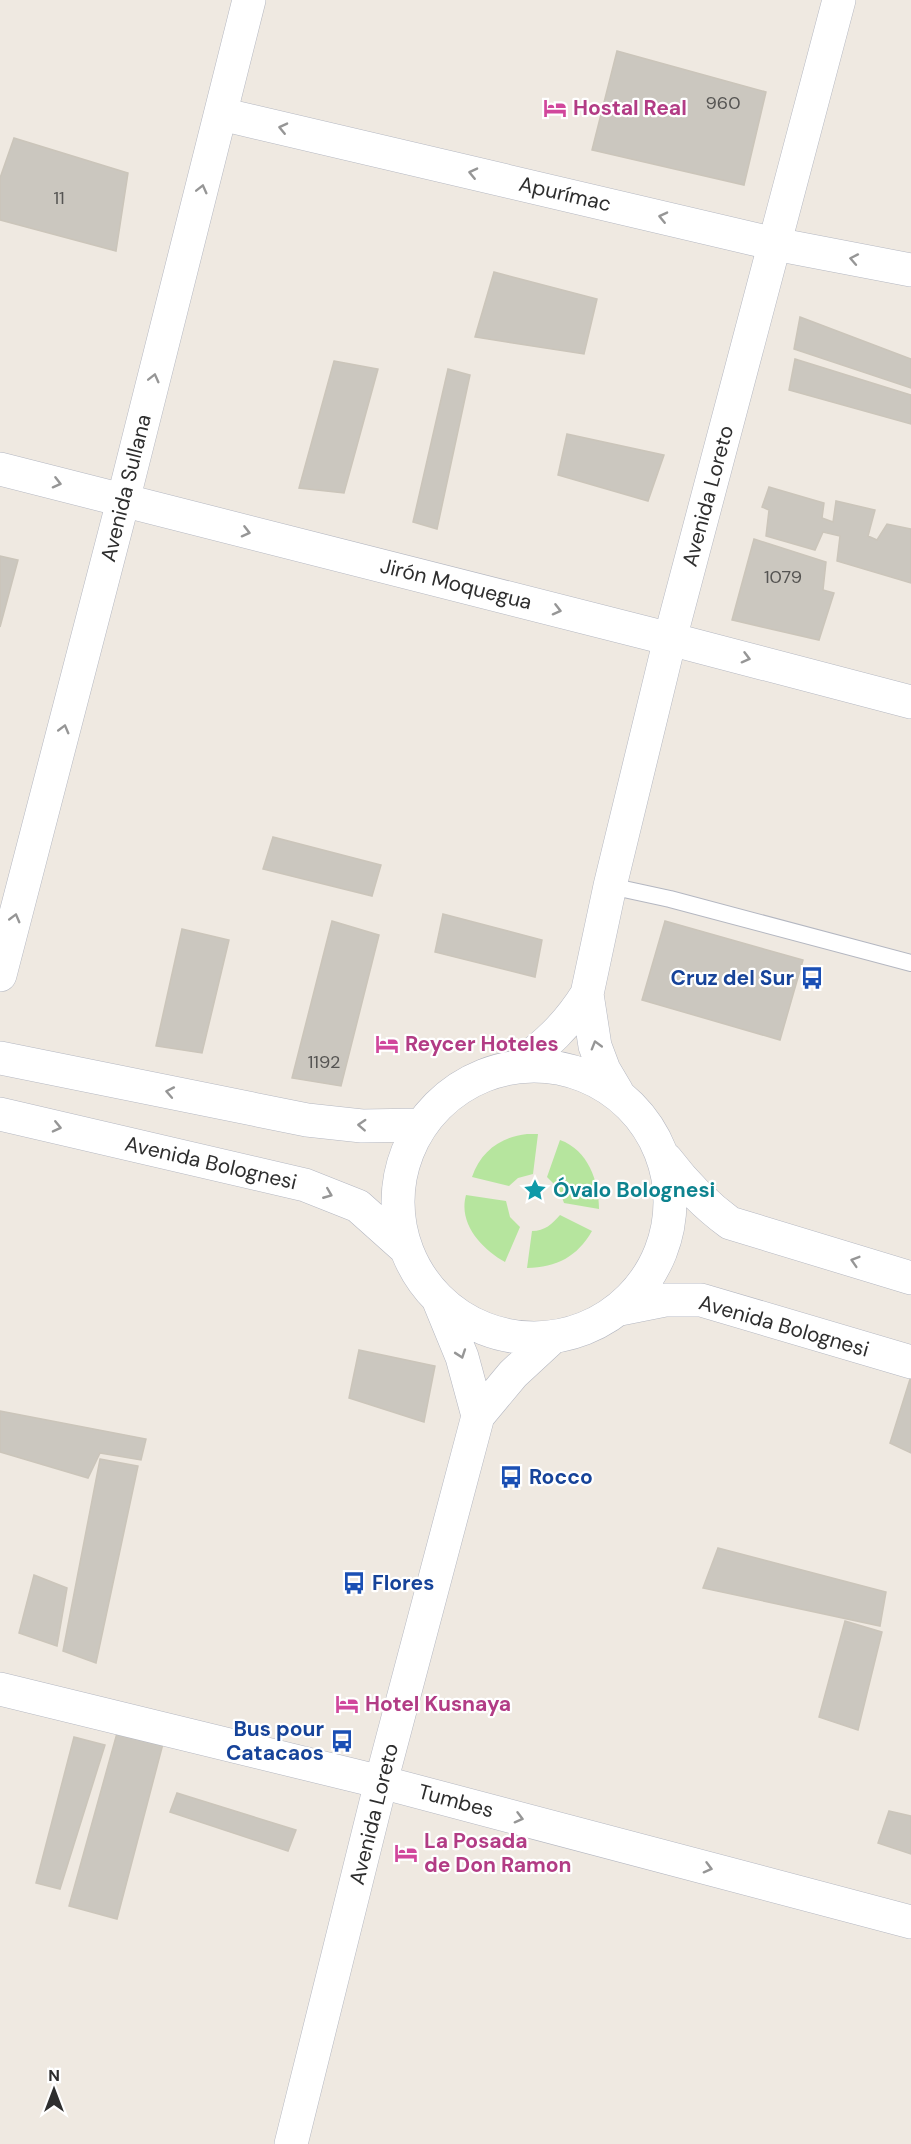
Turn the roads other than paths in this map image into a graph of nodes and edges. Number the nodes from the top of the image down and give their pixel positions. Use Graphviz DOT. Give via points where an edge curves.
graph roads {
  1 [pos="249,0"];
  2 [pos="839,0"];
  3 [pos="221,114"];
  4 [pos="775,244"];
  5 [pos="911,270"];
  6 [pos="0,469"];
  7 [pos="123,501"];
  8 [pos="670,639"];
  9 [pos="911,702"];
  10 [pos="610,886"];
  11 [pos="911,963"];
  12 [pos="0,975"];
  13 [pos="587,994"];
  14 [pos="0,1058"];
  15 [pos="516,1067"];
  16 [pos="616,1092"];
  17 [pos="0,1114"];
  18 [pos="421,1125"];
  19 [pos="664,1156"];
  20 [pos="405,1248"];
  21 [pos="911,1278"];
  22 [pos="439,1300"];
  23 [pos="620,1309"];
  24 [pos="554,1337"];
  25 [pos="911,1362"];
  26 [pos="478,1416"];
  27 [pos="0,1689"];
  28 [pos="381,1782"];
  29 [pos="911,1922"];
  30 [pos="291,2144"];
  1 -- 3 [label="main road, Avenida Sullana"];
  2 -- 4 [label="main road, Avenida Loreto"];
  4 -- 3 [label="main road, Apurímac, one-way"];
  7 -- 3 [label="main road, Avenida Sullana, one-way"];
  5 -- 4 [label="main road, Apurímac, one-way"];
  4 -- 8 [label="main road, Avenida Loreto"];
  6 -- 7 [label="main road, Jirón Moquegua, one-way"];
  7 -- 8 [label="main road, Jirón Moquegua, one-way"];
  12 -- 7 [label="main road, Avenida Sullana, one-way"];
  8 -- 9 [label="main road, Jirón Moquegua, one-way"];
  8 -- 10 [label="main road, Avenida Loreto"];
  10 -- 11 [label="lane"];
  10 -- 13 [label="main road, Avenida Loreto"];
  13 -- 15 [label="main road, Avenida Loreto" via="556,1035"];
  16 -- 13 [label="main road, Avenida Loreto, one-way" via="595,1046"];
  18 -- 14 [label="main road, one-way" via="363,1126 307,1120"];
  15 -- 16 [label="main road" via="552,1066 586,1075"];
  15 -- 18 [label="main road" via="479,1077 447,1097"];
  16 -- 19 [label="main road" via="645,1121"];
  17 -- 20 [label="main road, Avenida Bolognesi, one-way" via="305,1185 358,1206"];
  18 -- 20 [label="main road" via="406,1153 398,1184 398,1216"];
  21 -- 19 [label="main road, one-way" via="730,1223 687,1186"];
  19 -- 23 [label="main road" via="672,1196 666,1242 645,1283"];
  20 -- 22 [label="main road" via="419,1276"];
  22 -- 24 [label="main road" via="464,1319 492,1332 523,1338"];
  22 -- 26 [label="main road, one-way" via="462,1357"];
  23 -- 24 [label="main road" via="588,1327"];
  23 -- 25 [label="main road, Avenida Bolognesi" via="665,1300 701,1300"];
  24 -- 26 [label="main road, Avenida Loreto" via="513,1374"];
  26 -- 28 [label="main road, Avenida Loreto"];
  27 -- 28 [label="main road, Tumbes"];
  28 -- 29 [label="main road, Tumbes, one-way"];
  28 -- 30 [label="main road, Avenida Loreto"];
}
